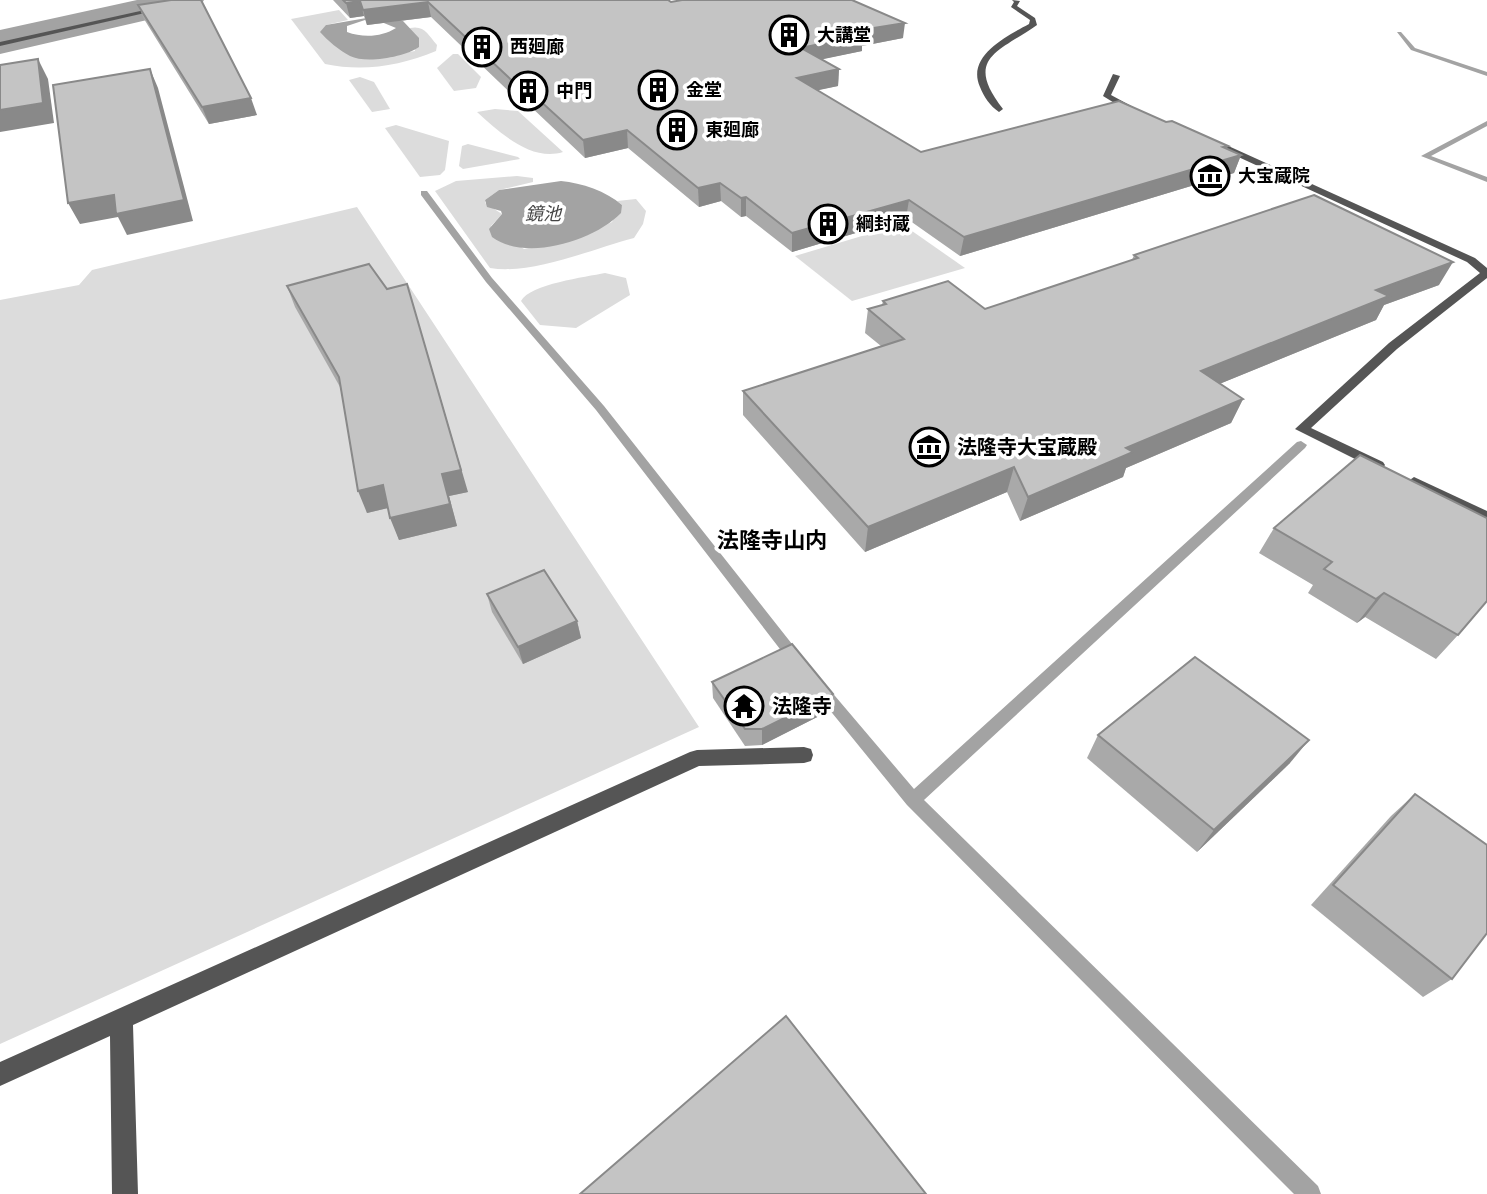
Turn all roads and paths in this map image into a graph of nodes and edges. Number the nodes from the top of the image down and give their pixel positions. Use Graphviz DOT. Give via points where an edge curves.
graph roads {
  1 [pos="199,0"];
  2 [pos="998,0"];
  3 [pos="1014,3"];
  4 [pos="0,44"];
  5 [pos="1116,76"];
  6 [pos="999,109"];
  7 [pos="1148,116"];
  8 [pos="1216,143"];
  9 [pos="1487,273"];
  10 [pos="1388,470"];
  11 [pos="1402,477"];
  12 [pos="1487,517"];
  13 [pos="804,755"];
  14 [pos="121,1018"];
  15 [pos="0,1074"];
  16 [pos="125,1194"];
  1 -- 4 [label="street"];
  2 -- 3 [label="street"];
  3 -- 6 [label="street" via="1033,25 986,54 981,77 984,95"];
  5 -- 7 [label="street" via="1107,96"];
  8 -- 9 [label="street" via="1471,260"];
  9 -- 10 [label="street" via="1393,346 1302,429"];
  11 -- 12 [label="street"];
  13 -- 14 [label="street" via="697,758"];
  14 -- 15 [label="street"];
  14 -- 16 [label="street"];
}
